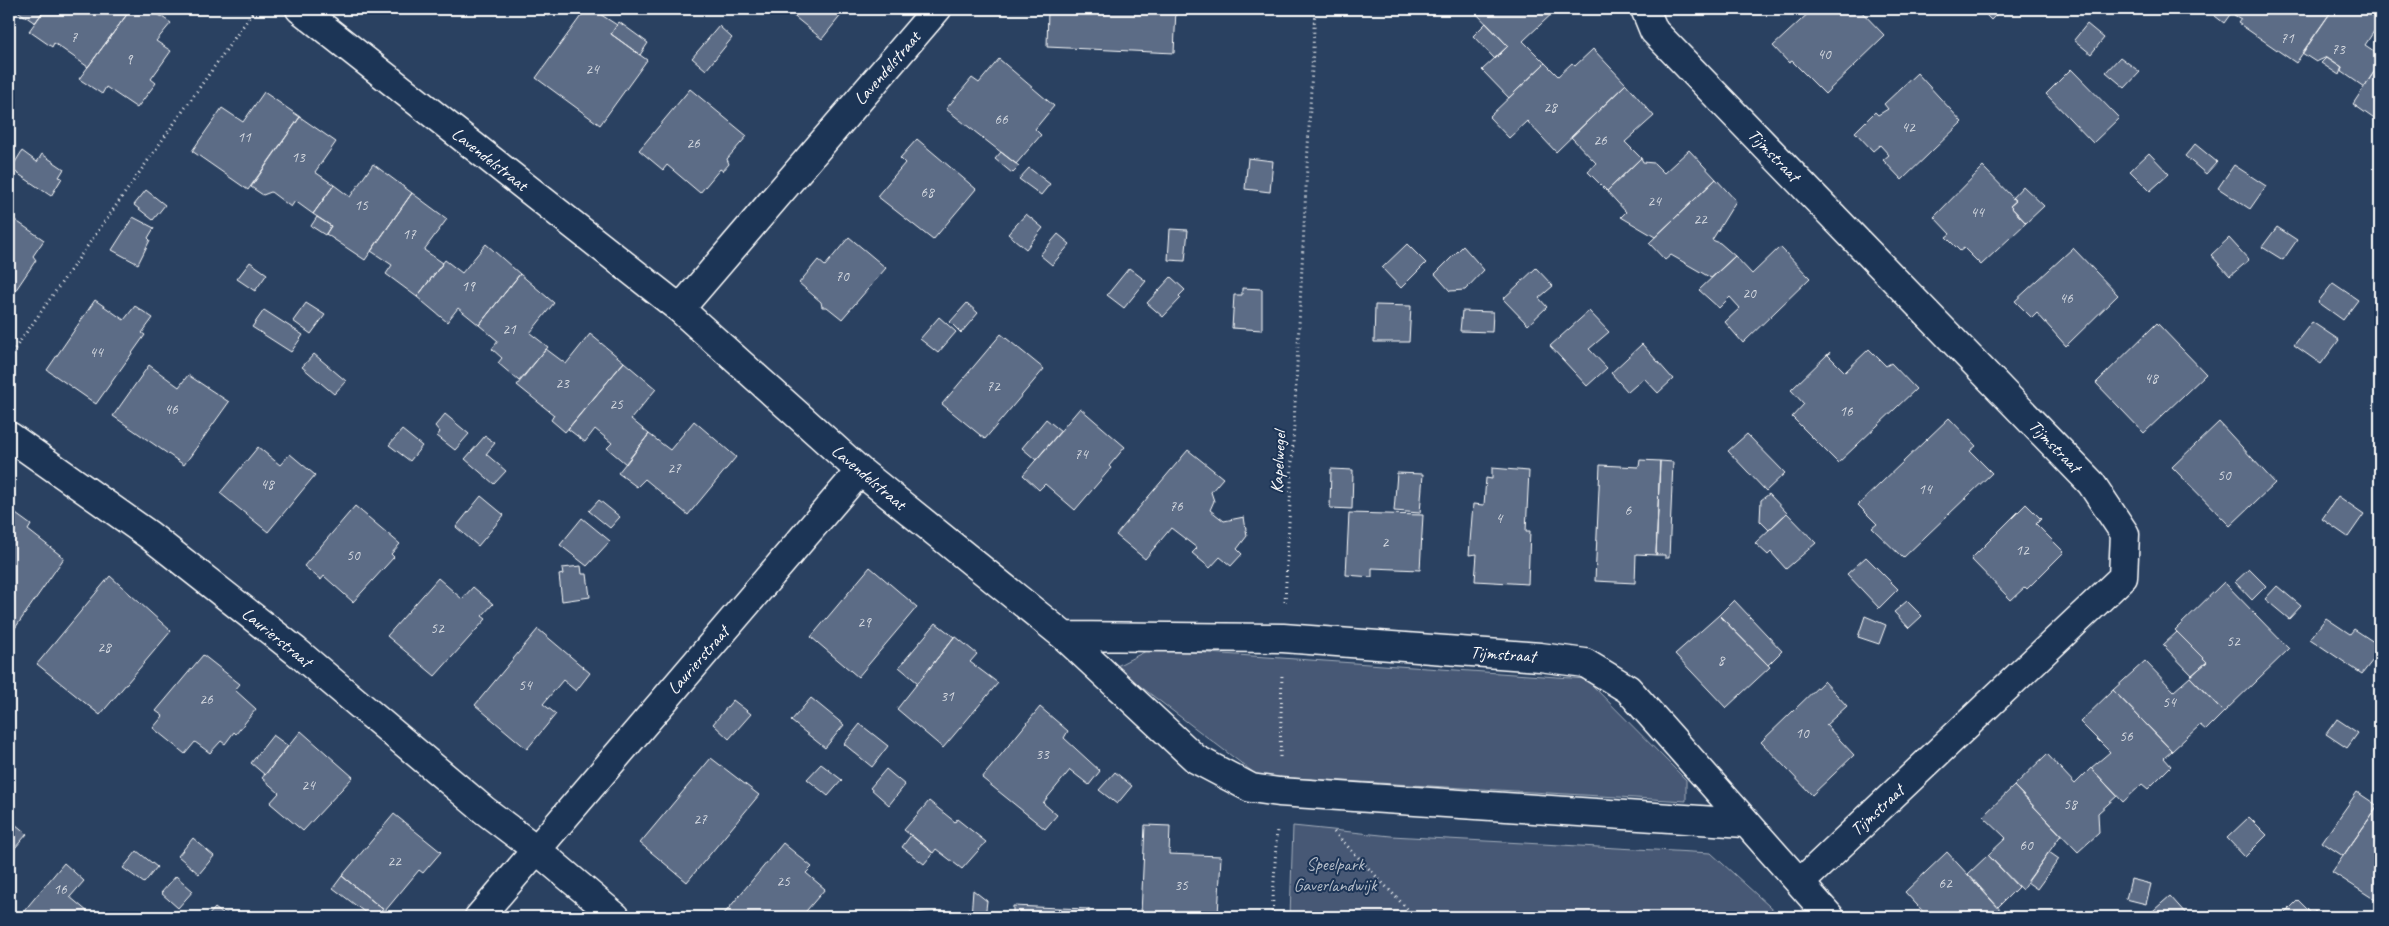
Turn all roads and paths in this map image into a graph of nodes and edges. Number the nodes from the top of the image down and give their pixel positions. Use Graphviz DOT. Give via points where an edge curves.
graph roads {
  1 [pos="255,9"];
  2 [pos="300,9"];
  3 [pos="937,9"];
  4 [pos="1315,9"];
  5 [pos="1645,9"];
  6 [pos="680,309"];
  7 [pos="9,357"];
  8 [pos="9,436"];
  9 [pos="860,471"];
  10 [pos="1064,636"];
  11 [pos="1283,638"];
  12 [pos="1288,793"];
  13 [pos="1745,823"];
  14 [pos="536,850"];
  15 [pos="1800,882"];
  16 [pos="480,917"];
  17 [pos="616,917"];
  18 [pos="1272,917"];
  19 [pos="1415,917"];
  20 [pos="1830,917"];
  1 -- 7 [label="path"];
  2 -- 6 [label="street, Lavendelstraat"];
  3 -- 6 [label="street, Lavendelstraat"];
  4 -- 11 [label="path, Kapelwegel"];
  5 -- 15 [label="street, Tijmstraat" via="1654,31 2091,483 2125,534 2123,577"];
  6 -- 9 [label="street, Lavendelstraat"];
  8 -- 14 [label="street, Laurierstraat" via="150,534"];
  9 -- 10 [label="street, Lavendelstraat"];
  9 -- 14 [label="street, Laurierstraat"];
  10 -- 11 [label="street"];
  10 -- 12 [label="street, Lavendelstraat" via="1196,759 1251,788"];
  11 -- 12 [label="path, Kapelwegel"];
  11 -- 13 [label="street, Tijmstraat" via="1585,663 1628,689"];
  12 -- 13 [label="street"];
  12 -- 18 [label="path, Kapelwegel"];
  12 -- 19 [label="path"];
  13 -- 15 [label="street, Tijmstraat"];
  14 -- 16 [label="street, Laurierstraat"];
  14 -- 17 [label="street, Laurierstraat"];
  15 -- 20 [label="street, Tijmstraat"];
}
